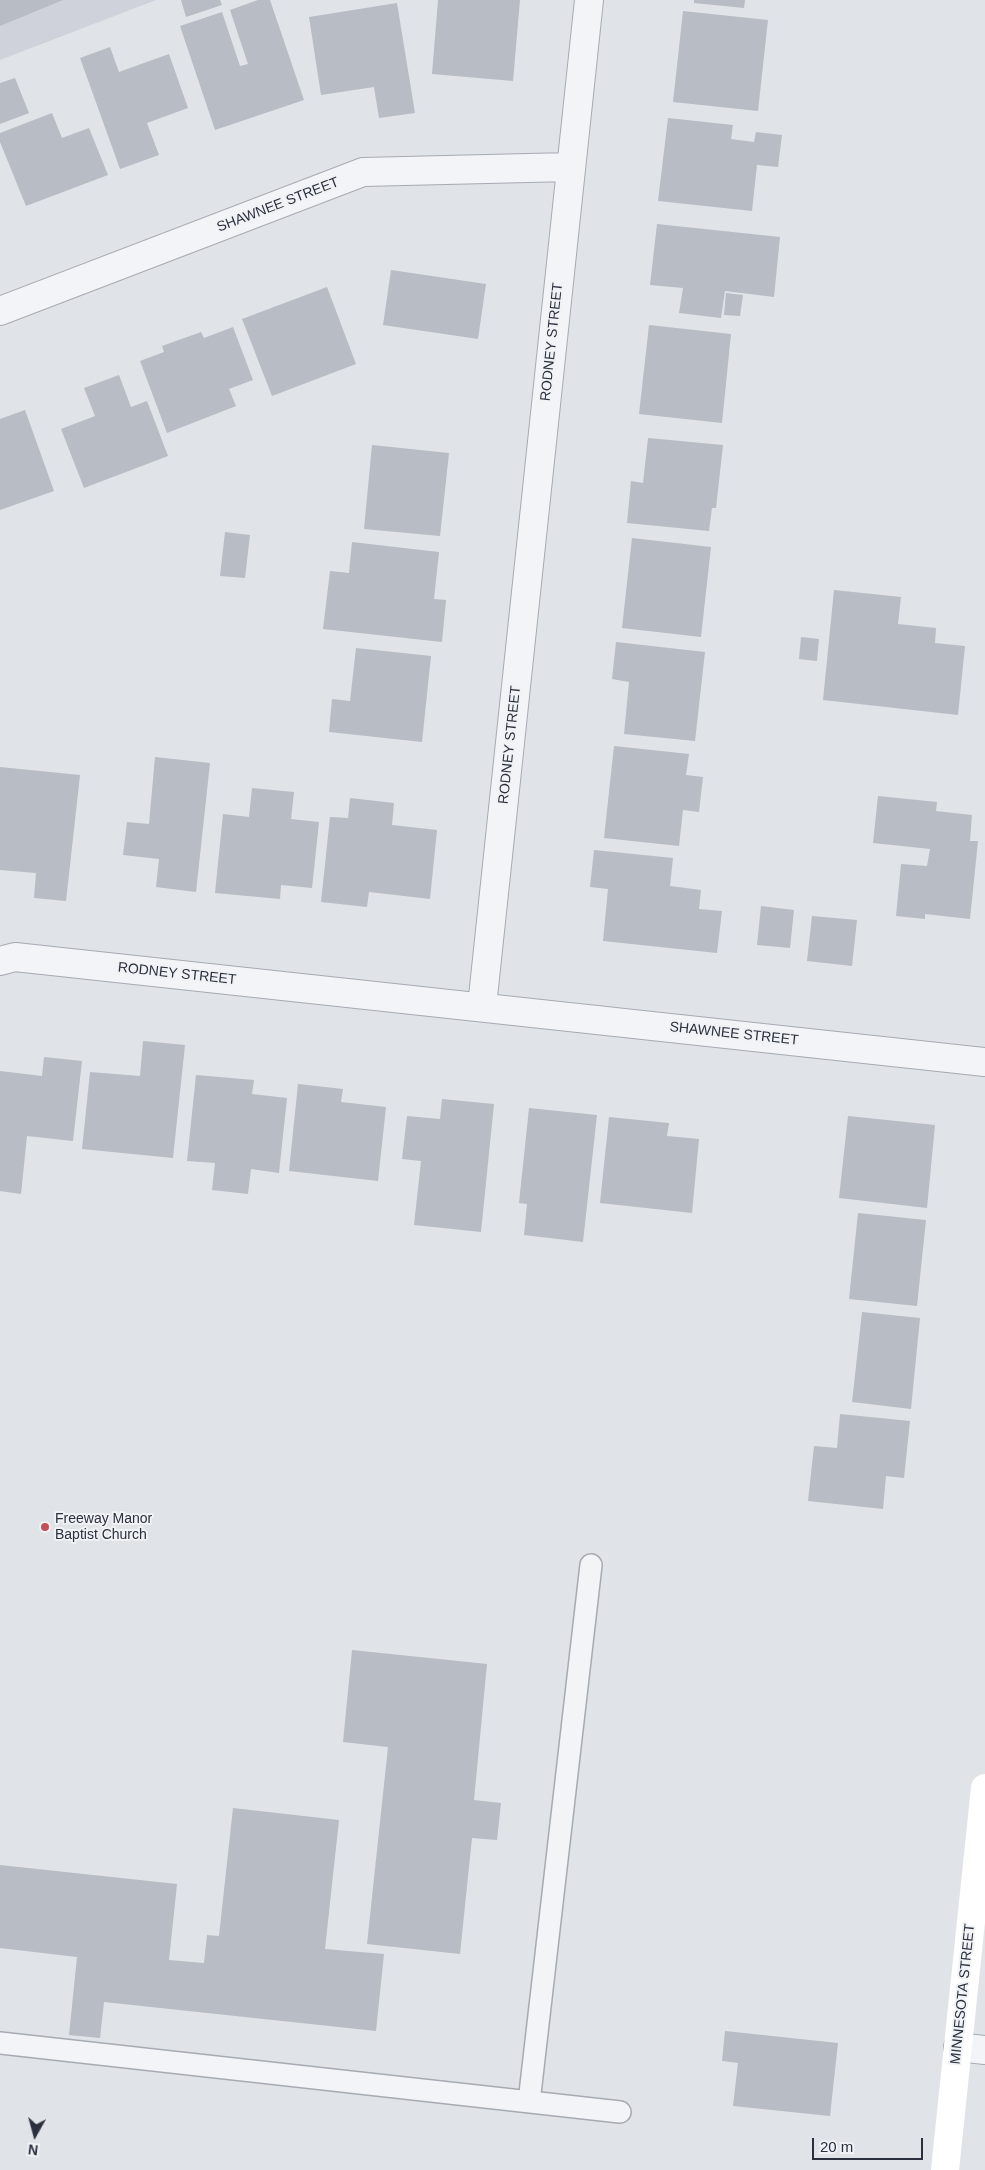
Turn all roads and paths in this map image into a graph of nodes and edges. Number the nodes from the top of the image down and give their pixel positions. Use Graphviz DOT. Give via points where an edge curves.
graph roads {
  1 [pos="589,0"];
  2 [pos="570,167"];
  3 [pos="0,311"];
  4 [pos="0,961"];
  5 [pos="482,1006"];
  6 [pos="985,1062"];
  7 [pos="591,1565"];
  8 [pos="985,1788"];
  9 [pos="0,2043"];
  10 [pos="958,2047"];
  11 [pos="985,2050"];
  12 [pos="529,2102"];
  13 [pos="620,2112"];
  14 [pos="945,2170"];
  1 -- 2 [label="street, RODNEY STREET"];
  2 -- 3 [label="street, SHAWNEE STREET" via="363,172"];
  2 -- 5 [label="street, RODNEY STREET"];
  4 -- 5 [label="street, RODNEY STREET" via="15,956"];
  5 -- 6 [label="street, SHAWNEE STREET"];
  7 -- 12 [label="lane"];
  8 -- 10 [label="street, MINNESOTA STREET"];
  9 -- 12 [label="lane"];
  10 -- 11 [label="street"];
  10 -- 14 [label="street, MINNESOTA STREET"];
  12 -- 13 [label="lane"];
}
